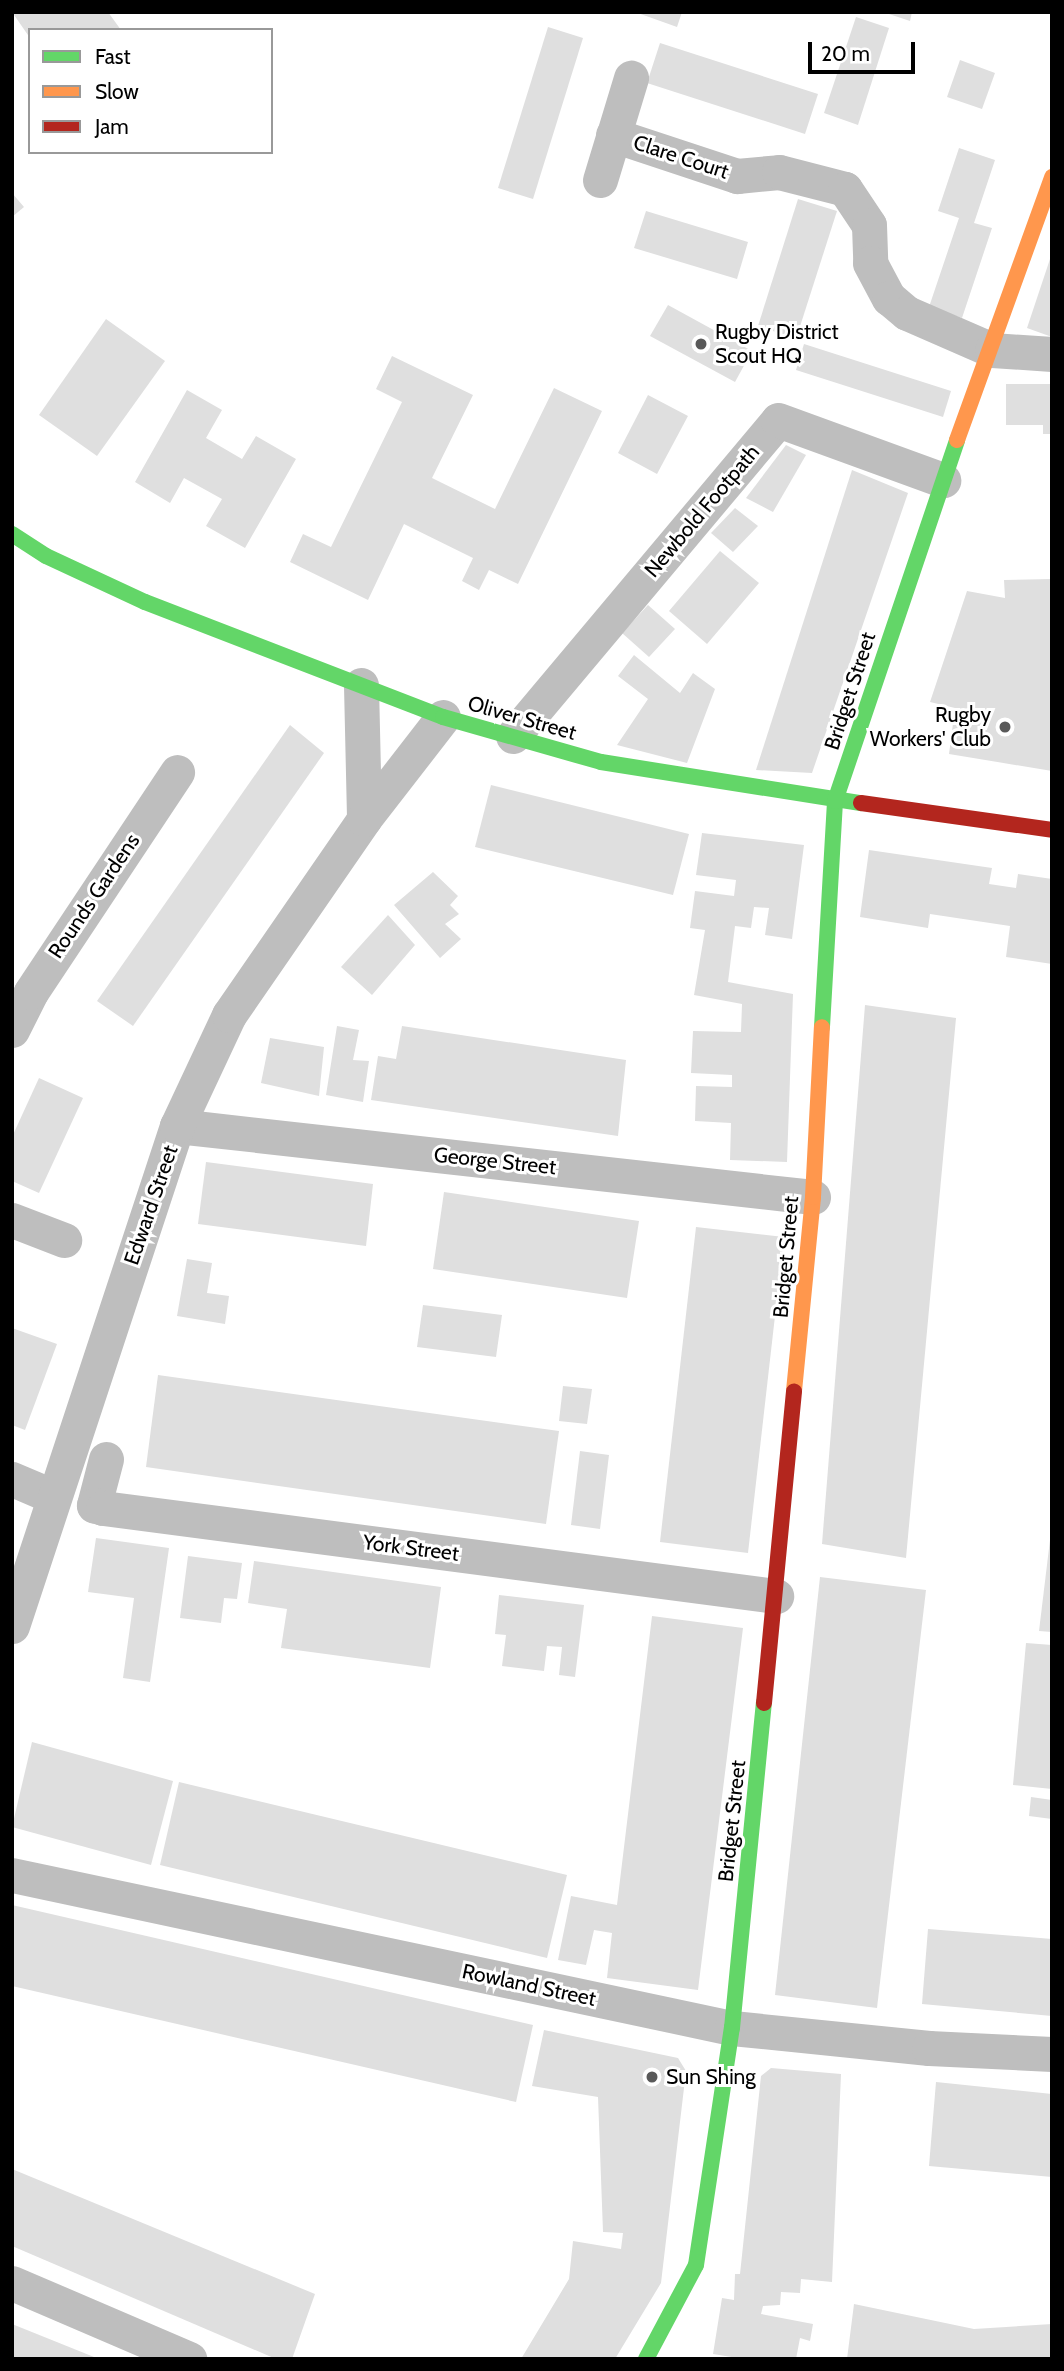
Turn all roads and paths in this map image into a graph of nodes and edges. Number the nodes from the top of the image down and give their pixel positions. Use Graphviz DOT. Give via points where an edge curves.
graph roads {
  1 [pos="631,78"];
  2 [pos="612,135"];
  3 [pos="1052,177"];
  4 [pos="600,180"];
  5 [pos="992,350"];
  6 [pos="1052,354"];
  7 [pos="943,480"];
  8 [pos="12,534"];
  9 [pos="360,685"];
  10 [pos="443,717"];
  11 [pos="513,736"];
  12 [pos="177,772"];
  13 [pos="835,801"];
  14 [pos="364,819"];
  15 [pos="1052,830"];
  16 [pos="14,1020"];
  17 [pos="177,1126"];
  18 [pos="813,1197"];
  19 [pos="12,1220"];
  20 [pos="64,1240"];
  21 [pos="107,1459"];
  22 [pos="12,1479"];
  23 [pos="52,1496"];
  24 [pos="776,1596"];
  25 [pos="12,1626"];
  26 [pos="12,1875"];
  27 [pos="732,2028"];
  28 [pos="1052,2054"];
  29 [pos="12,2283"];
  30 [pos="189,2359"];
  31 [pos="646,2359"];
  1 -- 2 [label="street, Clare Court"];
  2 -- 4 [label="street, Clare Court"];
  2 -- 5 [label="street, Clare Court" via="737,176 779,172 845,189 869,225 870,263 889,298 907,313"];
  3 -- 5 [label="street, Bridget Street"];
  5 -- 6 [label="street, Clare Court"];
  5 -- 7 [label="street, Bridget Street"];
  7 -- 11 [label="street, Newbold Footpath" via="778,420"];
  7 -- 13 [label="street, Bridget Street"];
  8 -- 9 [label="street, Oliver Street" via="46,556 145,602"];
  9 -- 10 [label="street, Oliver Street"];
  9 -- 14 [label="street"];
  10 -- 11 [label="street, Oliver Street"];
  10 -- 14 [label="street, Edward Street"];
  11 -- 13 [label="street, Oliver Street" via="601,762"];
  12 -- 16 [label="street, Rounds Gardens"];
  13 -- 15 [label="street, Oliver Street"];
  13 -- 18 [label="street, Bridget Street"];
  14 -- 17 [label="street, Edward Street" via="229,1014"];
  17 -- 18 [label="street, George Street"];
  17 -- 23 [label="street, Edward Street"];
  18 -- 24 [label="street, Bridget Street"];
  19 -- 20 [label="street"];
  21 -- 24 [label="street, York Street" via="94,1505 103,1508"];
  22 -- 23 [label="street"];
  23 -- 25 [label="street, Edward Street"];
  24 -- 27 [label="street, Bridget Street"];
  26 -- 27 [label="street, Rowland Street"];
  27 -- 28 [label="street, Rowland Street" via="929,2048"];
  27 -- 31 [label="street, Bridget Street" via="696,2265"];
  29 -- 30 [label="street"];
}
